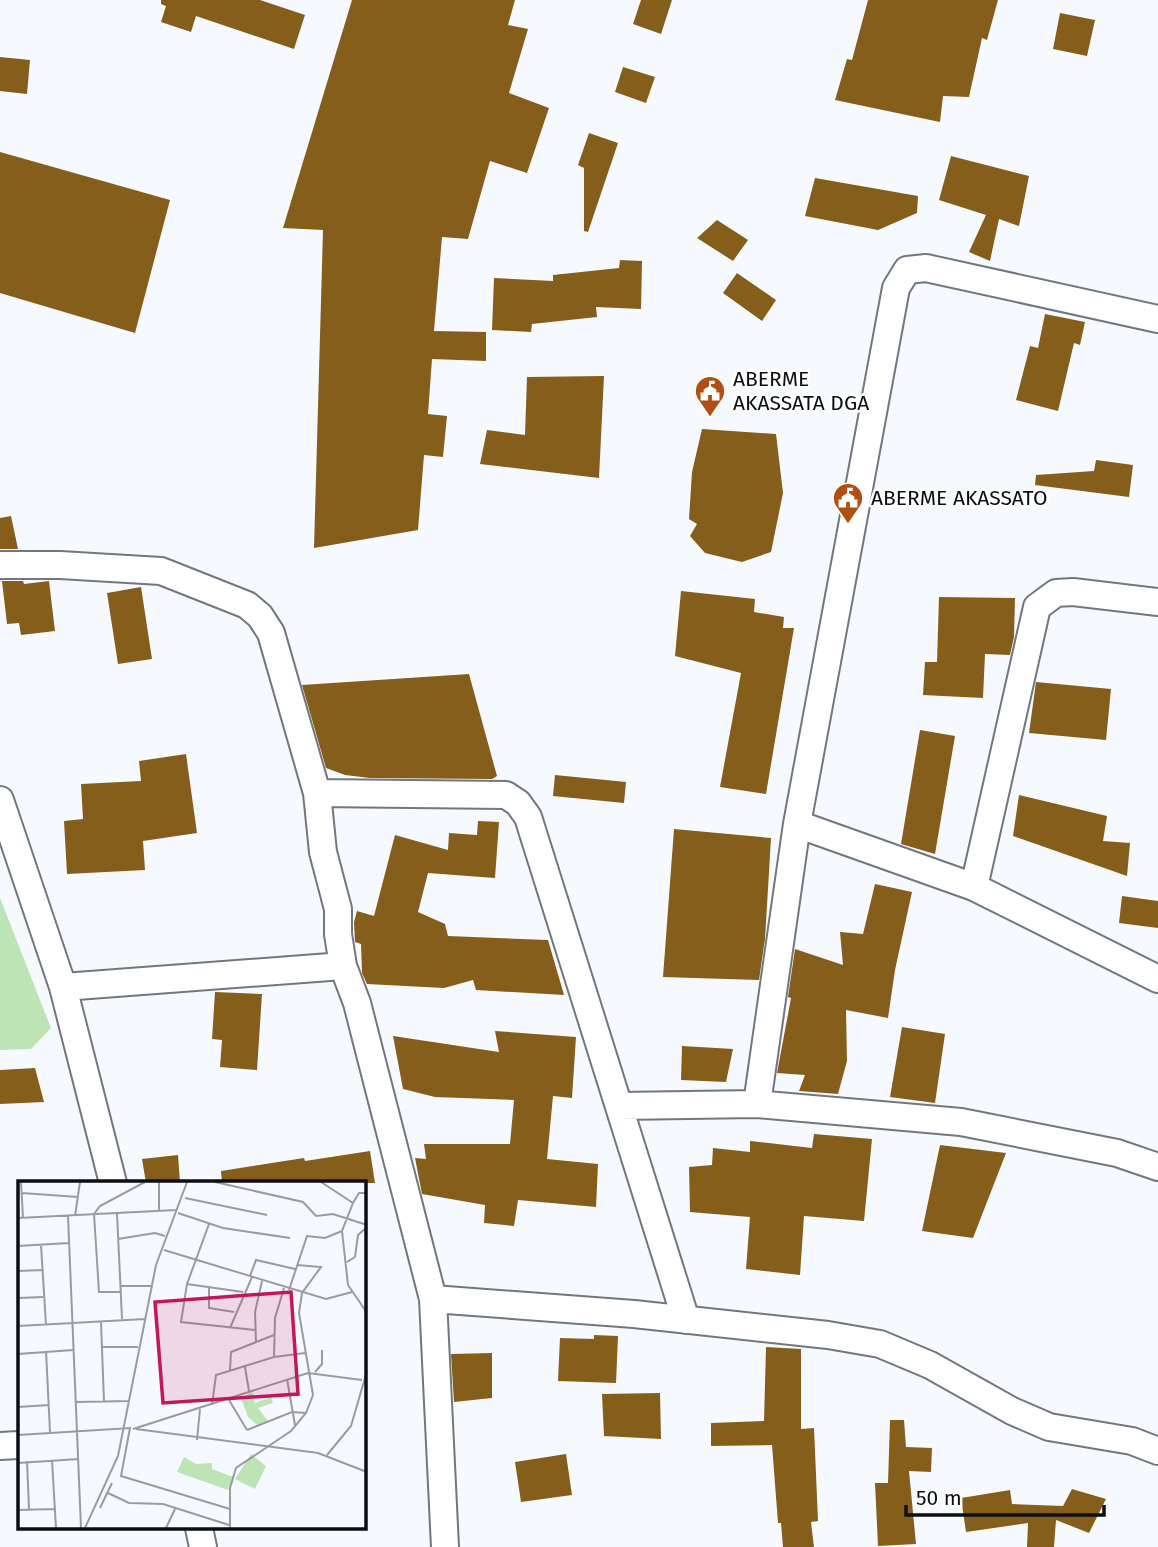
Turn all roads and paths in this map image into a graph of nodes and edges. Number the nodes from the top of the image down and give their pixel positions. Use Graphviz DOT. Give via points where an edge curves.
graph roads {
  1 [pos="1158,319"];
  2 [pos="0,565"];
  3 [pos="1158,602"];
  4 [pos="317,793"];
  5 [pos="0,800"];
  6 [pos="797,824"];
  7 [pos="974,887"];
  8 [pos="343,966"];
  9 [pos="1158,979"];
  10 [pos="63,987"];
  11 [pos="757,1104"];
  12 [pos="619,1106"];
  13 [pos="1158,1167"];
  14 [pos="112,1181"];
  15 [pos="433,1299"];
  16 [pos="686,1320"];
  17 [pos="18,1445"];
  18 [pos="0,1446"];
  19 [pos="1158,1451"];
  20 [pos="445,1547"];
  1 -- 6 [label="street" via="926,268 907,270 896,288"];
  2 -- 4 [label="street" via="161,571 247,605 271,633"];
  3 -- 7 [label="street" via="1073,592 1056,593 1037,607"];
  4 -- 8 [label="street" via="323,852 338,909"];
  4 -- 12 [label="street" via="506,795 518,803 528,817"];
  5 -- 10 [label="street"];
  6 -- 7 [label="street"];
  6 -- 11 [label="street"];
  7 -- 9 [label="street"];
  8 -- 10 [label="street"];
  8 -- 15 [label="street" via="357,1003"];
  10 -- 14 [label="street"];
  11 -- 12 [label="street"];
  11 -- 13 [label="street" via="961,1122 1117,1153"];
  12 -- 16 [label="street"];
  15 -- 16 [label="street"];
  15 -- 20 [label="street"];
  16 -- 19 [label="street" via="880,1344 1049,1427 1132,1441"];
  17 -- 18 [label="street"];
}
